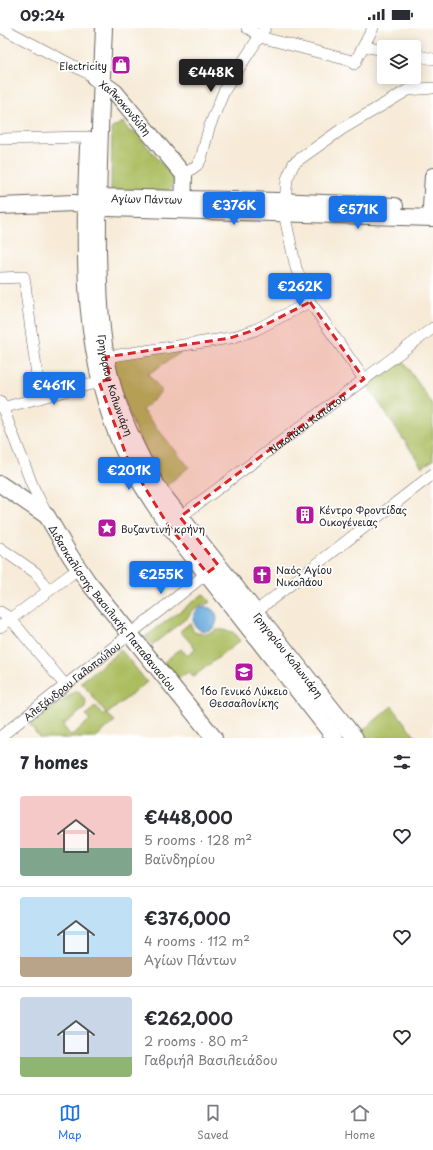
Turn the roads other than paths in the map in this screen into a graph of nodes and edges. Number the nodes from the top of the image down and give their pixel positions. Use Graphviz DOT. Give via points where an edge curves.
graph roads {
  1 [pos="2,28"];
  2 [pos="93,28"];
  3 [pos="104,28"];
  4 [pos="246,28"];
  5 [pos="373,28"];
  6 [pos="262,32"];
  7 [pos="364,46"];
  8 [pos="377,49"];
  9 [pos="421,56"];
  10 [pos="433,59"];
  11 [pos="97,78"];
  12 [pos="433,88"];
  13 [pos="88,137"];
  14 [pos="0,139"];
  15 [pos="184,175"];
  16 [pos="433,176"];
  17 [pos="89,203"];
  18 [pos="183,204"];
  19 [pos="0,206"];
  20 [pos="285,207"];
  21 [pos="432,211"];
  22 [pos="0,278"];
  23 [pos="310,302"];
  24 [pos="433,328"];
  25 [pos="100,358"];
  26 [pos="105,380"];
  27 [pos="364,380"];
  28 [pos="40,398"];
  29 [pos="1,404"];
  30 [pos="433,474"];
  31 [pos="0,484"];
  32 [pos="47,516"];
  33 [pos="180,516"];
  34 [pos="0,548"];
  35 [pos="78,569"];
  36 [pos="213,569"];
  37 [pos="48,591"];
  38 [pos="0,612"];
  39 [pos="250,616"];
  40 [pos="10,618"];
  41 [pos="0,627"];
  42 [pos="130,635"];
  43 [pos="66,684"];
  44 [pos="0,737"];
  45 [pos="214,738"];
  46 [pos="335,738"];
  47 [pos="355,738"];
  1 -- 11 [label="street, Χαλκοκονδύλη"];
  2 -- 11 [label="main road, Γρηγορίου Κολωνιάρη"];
  3 -- 11 [label="main road, Γρηγορίου Κολωνιάρη"];
  4 -- 6 [label="street"];
  5 -- 7 [label="street"];
  6 -- 7 [label="street" via="355,63"];
  6 -- 15 [label="street" via="224,91 209,128 201,159"];
  7 -- 8 [label="street"];
  9 -- 10 [label="street"];
  11 -- 13 [label="main road, Γρηγορίου Κολωνιάρη"];
  11 -- 15 [label="main road, Χαλκοκονδύλη" via="121,99"];
  11 -- 17 [label="main road, Γρηγορίου Κολωνιάρη"];
  12 -- 20 [label="street" via="408,90 301,157 288,174"];
  13 -- 14 [label="street"];
  13 -- 17 [label="main road, Γρηγορίου Κολωνιάρη"];
  15 -- 18 [label="main road"];
  16 -- 21 [label="main road"];
  17 -- 18 [label="main road, Αγίων Πάντων"];
  17 -- 19 [label="main road, Αγίων Πάντων"];
  17 -- 25 [label="main road, Γρηγορίου Κολωνιάρη" via="99,298"];
  18 -- 20 [label="main road, Αγίων Πάντων"];
  20 -- 21 [label="main road, Αγίων Πάντων"];
  20 -- 23 [label="street" via="296,268"];
  22 -- 28 [label="street" via="24,277"];
  23 -- 25 [label="street" via="255,330 230,338"];
  23 -- 27 [label="street"];
  24 -- 27 [label="street, Νικολάου Καπάτου"];
  25 -- 26 [label="main road, Γρηγορίου Κολωνιάρη"];
  26 -- 28 [label="street"];
  26 -- 33 [label="main road, Γρηγορίου Κολωνιάρη" via="145,466"];
  26 -- 36 [label="main road, Γρηγορίου Κολωνιάρη" via="112,423 145,490 168,524"];
  27 -- 33 [label="street, Νικολάου Καπάτου"];
  28 -- 29 [label="street"];
  29 -- 32 [label="street, Διδασκαλίσσης Βασιλικής Παπαθανασίου"];
  30 -- 39 [label="street"];
  31 -- 32 [label="main road"];
  32 -- 35 [label="main road, Διδασκαλίσσης Βασιλικής Παπαθανασίου"];
  33 -- 36 [label="main road, Γρηγορίου Κολωνιάρη"];
  34 -- 37 [label="street" via="34,571"];
  35 -- 37 [label="street"];
  35 -- 42 [label="main road, Διδασκαλίσσης Βασιλικής Παπαθανασίου"];
  36 -- 39 [label="main road, Γρηγορίου Κολωνιάρη"];
  36 -- 42 [label="street, Αλεξάνδρου Γαλοπούλου"];
  37 -- 40 [label="street"];
  38 -- 40 [label="street"];
  39 -- 46 [label="main road, Γρηγορίου Κολωνιάρη"];
  39 -- 47 [label="main road, Γρηγορίου Κολωνιάρη"];
  40 -- 41 [label="street"];
  40 -- 43 [label="street"];
  42 -- 43 [label="street, Αλεξάνδρου Γαλοπούλου"];
  42 -- 45 [label="main road, Διδασκαλίσσης Βασιλικής Παπαθανασίου"];
  43 -- 44 [label="street, Αλεξάνδρου Γαλοπούλου"];
}
